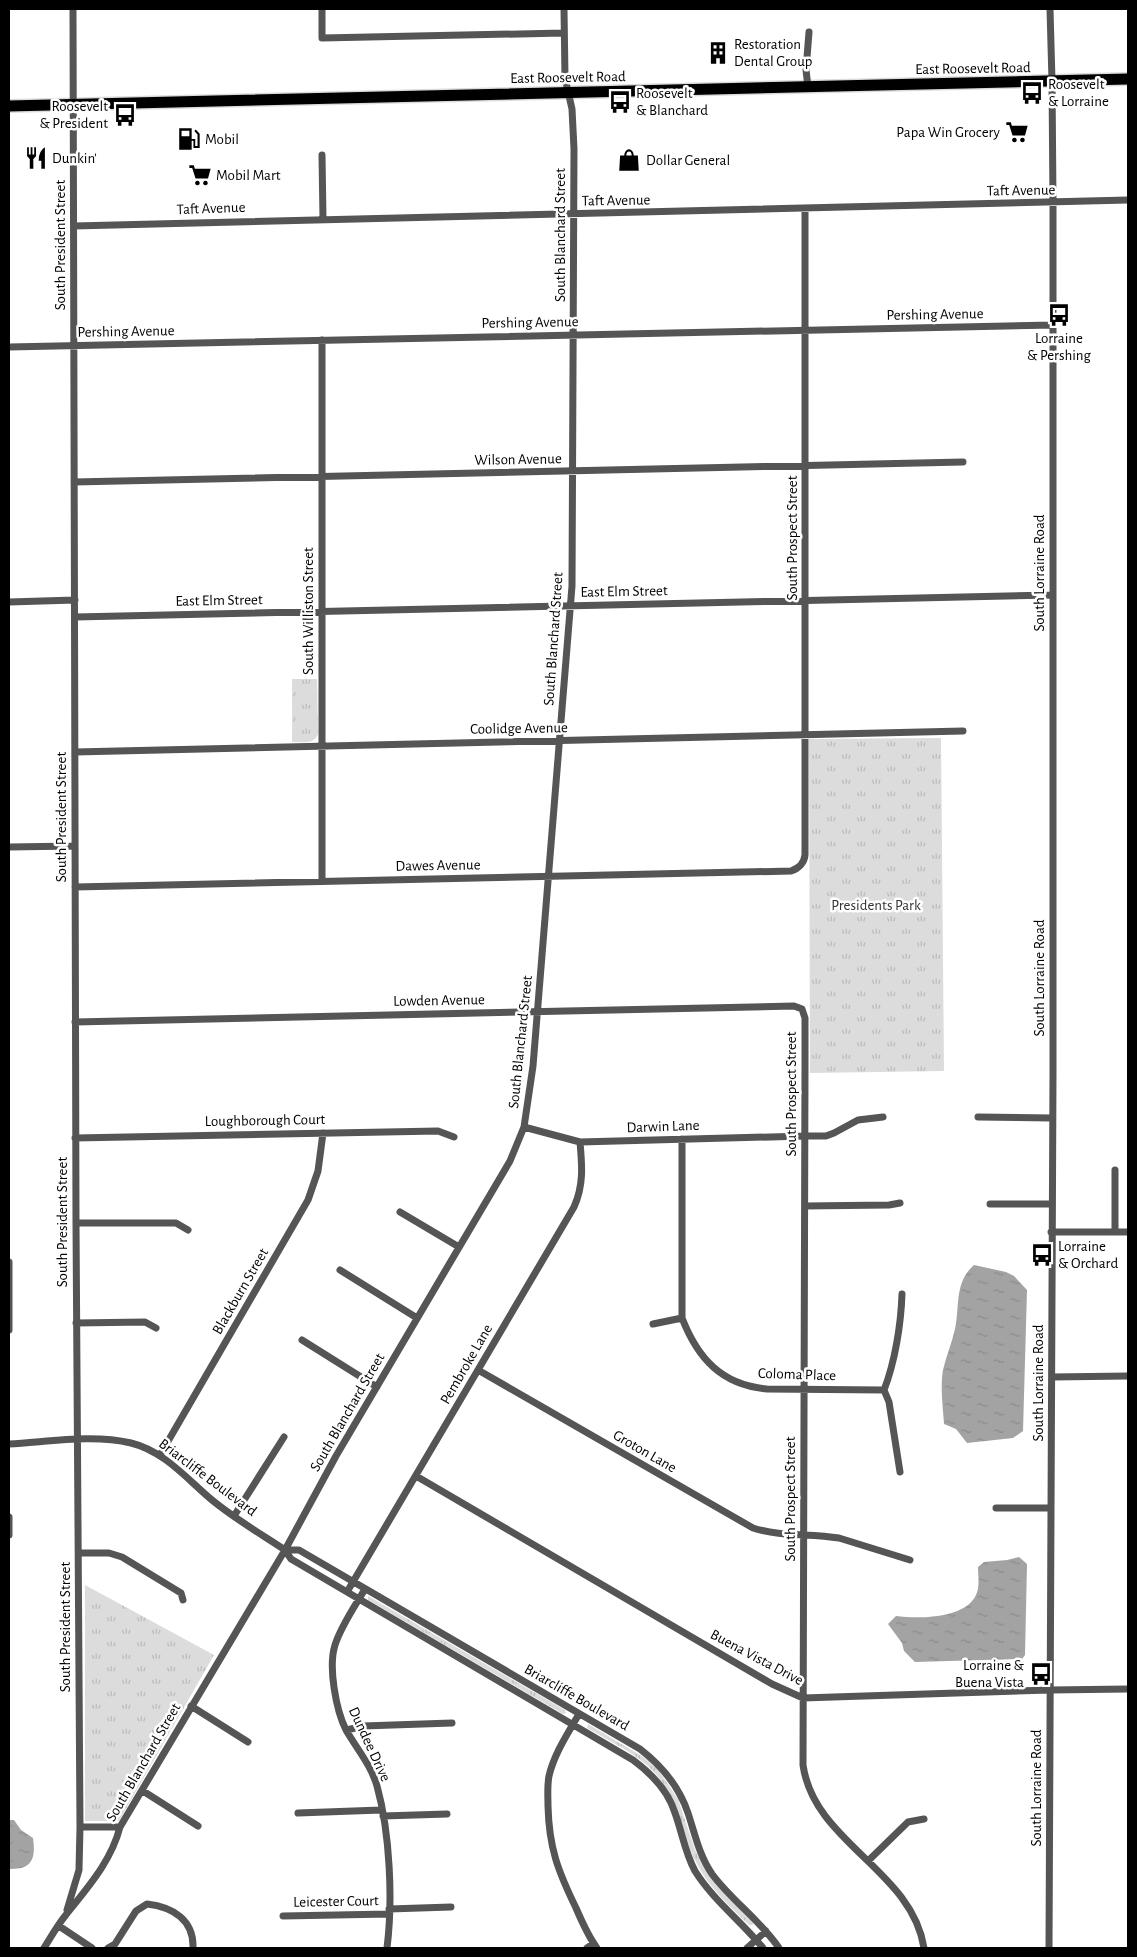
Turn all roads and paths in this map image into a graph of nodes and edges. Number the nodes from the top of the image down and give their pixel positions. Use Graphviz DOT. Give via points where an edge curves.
graph roads {
  1 [pos="73,9"];
  2 [pos="322,9"];
  3 [pos="564,9"];
  4 [pos="1050,9"];
  5 [pos="809,32"];
  6 [pos="564,33"];
  7 [pos="1128,79"];
  8 [pos="1052,81"];
  9 [pos="808,87"];
  10 [pos="568,92"];
  11 [pos="73,104"];
  12 [pos="9,106"];
  13 [pos="322,155"];
  14 [pos="1128,200"];
  15 [pos="1053,202"];
  16 [pos="805,209"];
  17 [pos="574,214"];
  18 [pos="323,219"];
  19 [pos="74,226"];
  20 [pos="1053,325"];
  21 [pos="805,330"];
  22 [pos="573,335"];
  23 [pos="322,340"];
  24 [pos="74,346"];
  25 [pos="9,347"];
  26 [pos="963,462"];
  27 [pos="805,466"];
  28 [pos="573,471"];
  29 [pos="322,477"];
  30 [pos="74,482"];
  31 [pos="1053,595"];
  32 [pos="75,600"];
  33 [pos="806,601"];
  34 [pos="9,602"];
  35 [pos="571,606"];
  36 [pos="322,612"];
  37 [pos="75,617"];
  38 [pos="963,731"];
  39 [pos="806,736"];
  40 [pos="560,741"];
  41 [pos="322,746"];
  42 [pos="75,752"];
  43 [pos="75,846"];
  44 [pos="9,847"];
  45 [pos="801,866"];
  46 [pos="548,876"];
  47 [pos="322,882"];
  48 [pos="75,887"];
  49 [pos="802,1009"];
  50 [pos="537,1012"];
  51 [pos="75,1022"];
  52 [pos="883,1117"];
  53 [pos="978,1118"];
  54 [pos="1052,1118"];
  55 [pos="524,1127"];
  56 [pos="323,1133"];
  57 [pos="806,1136"];
  58 [pos="454,1137"];
  59 [pos="75,1138"];
  60 [pos="682,1139"];
  61 [pos="580,1142"];
  62 [pos="1115,1170"];
  63 [pos="900,1203"];
  64 [pos="990,1204"];
  65 [pos="1051,1204"];
  66 [pos="805,1206"];
  67 [pos="400,1212"];
  68 [pos="76,1223"];
  69 [pos="188,1230"];
  70 [pos="1051,1232"];
  71 [pos="1115,1232"];
  72 [pos="1128,1232"];
  73 [pos="459,1247"];
  74 [pos="9,1262"];
  75 [pos="340,1270"];
  76 [pos="902,1294"];
  77 [pos="417,1318"];
  78 [pos="682,1318"];
  79 [pos="76,1323"];
  80 [pos="653,1324"];
  81 [pos="156,1328"];
  82 [pos="9,1330"];
  83 [pos="302,1340"];
  84 [pos="478,1370"];
  85 [pos="1128,1376"];
  86 [pos="1052,1377"];
  87 [pos="377,1386"];
  88 [pos="804,1389"];
  89 [pos="884,1390"];
  90 [pos="284,1437"];
  91 [pos="78,1440"];
  92 [pos="9,1444"];
  93 [pos="160,1455"];
  94 [pos="900,1472"];
  95 [pos="416,1476"];
  96 [pos="996,1508"];
  97 [pos="1051,1508"];
  98 [pos="234,1516"];
  99 [pos="9,1517"];
  100 [pos="9,1535"];
  101 [pos="804,1536"];
  102 [pos="285,1550"];
  103 [pos="79,1552"];
  104 [pos="910,1560"];
  105 [pos="354,1582"];
  106 [pos="365,1588"];
  107 [pos="347,1592"];
  108 [pos="183,1600"];
  109 [pos="359,1600"];
  110 [pos="1128,1689"];
  111 [pos="1050,1690"];
  112 [pos="803,1698"];
  113 [pos="190,1706"];
  114 [pos="579,1714"];
  115 [pos="452,1724"];
  116 [pos="573,1724"];
  117 [pos="347,1730"];
  118 [pos="248,1742"];
  119 [pos="143,1791"];
  120 [pos="298,1813"];
  121 [pos="382,1813"];
  122 [pos="447,1814"];
  123 [pos="924,1819"];
  124 [pos="198,1826"];
  125 [pos="80,1827"];
  126 [pos="120,1827"];
  127 [pos="868,1861"];
  128 [pos="451,1907"];
  129 [pos="389,1912"];
  130 [pos="283,1916"];
  131 [pos="64,1918"];
  132 [pos="59,1926"];
  133 [pos="766,1931"];
  134 [pos="756,1940"];
  135 [pos="593,1947"];
  136 [pos="44,1948"];
  137 [pos="92,1948"];
  138 [pos="108,1948"];
  139 [pos="193,1948"];
  140 [pos="386,1948"];
  141 [pos="747,1948"];
  142 [pos="763,1948"];
  143 [pos="779,1948"];
  144 [pos="924,1948"];
  145 [pos="1049,1948"];
  1 -- 11 [label="street, South President Street"];
  2 -- 6 [label="street" via="322,38"];
  3 -- 6 [label="street, South Blanchard Street"];
  4 -- 8 [label="street, South Lorraine Road"];
  5 -- 9 [label="street"];
  6 -- 10 [label="street, South Blanchard Street" via="564,78"];
  7 -- 8 [label="main road, East Roosevelt Road"];
  8 -- 9 [label="main road, East Roosevelt Road"];
  8 -- 15 [label="street, South Lorraine Road"];
  9 -- 10 [label="main road, East Roosevelt Road"];
  10 -- 11 [label="main road, East Roosevelt Road"];
  10 -- 17 [label="street, South Blanchard Street" via="574,149"];
  11 -- 12 [label="main road, East Roosevelt Road"];
  11 -- 19 [label="street, South President Street"];
  13 -- 18 [label="street"];
  14 -- 15 [label="street, Taft Avenue"];
  15 -- 16 [label="street, Taft Avenue"];
  15 -- 20 [label="street, South Lorraine Road"];
  16 -- 17 [label="street, Taft Avenue"];
  16 -- 21 [label="street, South Prospect Street"];
  17 -- 18 [label="street, Taft Avenue"];
  17 -- 22 [label="street, South Blanchard Street"];
  18 -- 19 [label="street, Taft Avenue"];
  19 -- 24 [label="street, South President Street"];
  20 -- 21 [label="street, Pershing Avenue"];
  20 -- 31 [label="street, South Lorraine Road"];
  21 -- 22 [label="street, Pershing Avenue"];
  21 -- 27 [label="street, South Prospect Street"];
  22 -- 23 [label="street, Pershing Avenue"];
  22 -- 28 [label="street, South Blanchard Street"];
  23 -- 24 [label="street, Pershing Avenue"];
  23 -- 29 [label="street, South Williston Street"];
  24 -- 25 [label="street, Pershing Avenue"];
  24 -- 30 [label="street, South President Street"];
  26 -- 27 [label="street, Wilson Avenue"];
  27 -- 28 [label="street, Wilson Avenue"];
  27 -- 33 [label="street, South Prospect Street"];
  28 -- 29 [label="street, Wilson Avenue"];
  28 -- 35 [label="street, South Blanchard Street"];
  29 -- 30 [label="street, Wilson Avenue"];
  29 -- 36 [label="street, South Williston Street"];
  30 -- 32 [label="street, South President Street"];
  31 -- 33 [label="street, East Elm Street"];
  31 -- 54 [label="street, South Lorraine Road"];
  32 -- 34 [label="street"];
  32 -- 37 [label="street, South President Street"];
  33 -- 35 [label="street, East Elm Street"];
  33 -- 39 [label="street, South Prospect Street"];
  35 -- 36 [label="street, East Elm Street"];
  35 -- 40 [label="street, South Blanchard Street"];
  36 -- 37 [label="street, East Elm Street"];
  36 -- 41 [label="street, South Williston Street"];
  37 -- 42 [label="street, South President Street"];
  38 -- 39 [label="street, Coolidge Avenue"];
  39 -- 40 [label="street, Coolidge Avenue"];
  39 -- 45 [label="street, South Prospect Street" via="805,855"];
  40 -- 41 [label="street, Coolidge Avenue"];
  40 -- 46 [label="street, South Blanchard Street"];
  41 -- 42 [label="street, Coolidge Avenue"];
  41 -- 47 [label="street, South Williston Street"];
  42 -- 43 [label="street, South President Street"];
  43 -- 44 [label="street"];
  43 -- 48 [label="street, South President Street"];
  45 -- 46 [label="street, Dawes Avenue" via="791,871"];
  46 -- 47 [label="street, Dawes Avenue"];
  46 -- 50 [label="street, South Blanchard Street"];
  47 -- 48 [label="street, Dawes Avenue"];
  48 -- 51 [label="street, South President Street"];
  49 -- 50 [label="street, Lowden Avenue" via="794,1006"];
  49 -- 57 [label="street, South Prospect Street" via="805,1018"];
  50 -- 51 [label="street, Lowden Avenue"];
  50 -- 55 [label="street, South Blanchard Street"];
  51 -- 59 [label="street, South President Street"];
  52 -- 57 [label="street, Darwin Lane" via="858,1120 826,1136"];
  53 -- 54 [label="street"];
  54 -- 65 [label="street, South Lorraine Road"];
  55 -- 61 [label="street, Darwin Lane"];
  55 -- 73 [label="street, South Blanchard Street" via="510,1161"];
  56 -- 58 [label="street, Loughborough Court" via="438,1131"];
  56 -- 59 [label="street, Loughborough Court"];
  56 -- 93 [label="street, Blackburn Street" via="318,1171 308,1200"];
  57 -- 60 [label="street, Darwin Lane"];
  57 -- 66 [label="street, South Prospect Street"];
  59 -- 68 [label="street, South President Street"];
  60 -- 61 [label="street, Darwin Lane"];
  60 -- 78 [label="street, Coloma Place"];
  61 -- 84 [label="street, Pembroke Lane" via="582,1180 578,1198"];
  62 -- 71 [label="street"];
  63 -- 66 [label="street"];
  64 -- 65 [label="street"];
  65 -- 70 [label="street, South Lorraine Road"];
  66 -- 88 [label="street, South Prospect Street"];
  67 -- 73 [label="street"];
  68 -- 69 [label="street" via="176,1223"];
  68 -- 79 [label="street, South President Street"];
  70 -- 71 [label="street"];
  70 -- 86 [label="street, South Lorraine Road"];
  71 -- 72 [label="street"];
  73 -- 77 [label="street, South Blanchard Street"];
  74 -- 82 [label="street"];
  75 -- 77 [label="street"];
  76 -- 89 [label="street" via="889,1378"];
  77 -- 87 [label="street, South Blanchard Street"];
  78 -- 80 [label="street"];
  78 -- 88 [label="street, Coloma Place" via="700,1354 726,1376 760,1388"];
  79 -- 81 [label="street" via="145,1322"];
  79 -- 91 [label="street, South President Street"];
  83 -- 87 [label="street"];
  84 -- 95 [label="street, Pembroke Lane"];
  84 -- 101 [label="street, Groton Lane" via="739,1522 766,1532"];
  85 -- 86 [label="street"];
  86 -- 97 [label="street, South Lorraine Road"];
  87 -- 102 [label="street, South Blanchard Street"];
  88 -- 89 [label="street, Coloma Place"];
  88 -- 101 [label="street, South Prospect Street"];
  89 -- 94 [label="street" via="889,1402"];
  90 -- 98 [label="street"];
  91 -- 92 [label="street, Briarcliffe Boulevard"];
  91 -- 93 [label="street, Briarcliffe Boulevard" via="131,1443"];
  91 -- 103 [label="street, South President Street"];
  93 -- 98 [label="street, Briarcliffe Boulevard"];
  95 -- 105 [label="street, Pembroke Lane"];
  95 -- 112 [label="street, Buena Vista Drive" via="772,1684"];
  96 -- 97 [label="street"];
  97 -- 111 [label="street, South Lorraine Road"];
  98 -- 102 [label="street, Briarcliffe Boulevard"];
  99 -- 100 [label="street"];
  101 -- 104 [label="street, Groton Lane" via="839,1538"];
  101 -- 112 [label="street, South Prospect Street"];
  102 -- 105 [label="street, Briarcliffe Boulevard" via="299,1550"];
  102 -- 107 [label="street, Briarcliffe Boulevard" via="291,1559"];
  102 -- 113 [label="street, South Blanchard Street"];
  103 -- 108 [label="street" via="122,1557 181,1593"];
  103 -- 125 [label="street, South President Street"];
  105 -- 106 [label="street, Briarcliffe Boulevard"];
  105 -- 107 [label="street, Pembroke Lane"];
  106 -- 109 [label="street, Dundee Drive"];
  106 -- 114 [label="street, Briarcliffe Boulevard"];
  107 -- 109 [label="street, Briarcliffe Boulevard"];
  109 -- 116 [label="street, Briarcliffe Boulevard"];
  109 -- 117 [label="street, Dundee Drive" via="333,1654 334,1694"];
  110 -- 111 [label="street, Buena Vista Drive"];
  111 -- 112 [label="street, Buena Vista Drive"];
  111 -- 145 [label="street, South Lorraine Road"];
  112 -- 127 [label="street, South Prospect Street" via="803,1765 808,1788 821,1811"];
  113 -- 118 [label="street"];
  113 -- 119 [label="street, South Blanchard Street"];
  114 -- 116 [label="street"];
  114 -- 133 [label="street, Briarcliffe Boulevard" via="640,1749 664,1771 684,1802 700,1851 712,1874"];
  115 -- 117 [label="street" via="363,1726"];
  116 -- 134 [label="street, Briarcliffe Boulevard" via="634,1760 664,1789 695,1871"];
  116 -- 135 [label="street" via="548,1781 550,1839 560,1876"];
  117 -- 121 [label="street, Dundee Drive" via="369,1767"];
  119 -- 124 [label="street"];
  119 -- 126 [label="street, South Blanchard Street"];
  120 -- 121 [label="street"];
  121 -- 122 [label="street"];
  121 -- 129 [label="street, Dundee Drive" via="388,1859"];
  123 -- 127 [label="street" via="908,1822"];
  125 -- 126 [label="street"];
  125 -- 131 [label="street, South President Street" via="79,1870"];
  126 -- 131 [label="street, South Blanchard Street" via="96,1878"];
  127 -- 144 [label="street, South Prospect Street" via="908,1906"];
  128 -- 129 [label="street, Leicester Court"];
  129 -- 130 [label="street, Leicester Court"];
  129 -- 140 [label="street, Dundee Drive"];
  131 -- 132 [label="street, South Blanchard Street"];
  132 -- 136 [label="street, South Blanchard Street"];
  132 -- 137 [label="street"];
  133 -- 134 [label="street"];
  133 -- 143 [label="street, Briarcliffe Boulevard"];
  134 -- 141 [label="street"];
  134 -- 142 [label="street, Briarcliffe Boulevard"];
  138 -- 139 [label="street" via="115,1944 136,1911 148,1904 174,1913 188,1925 193,1933"];
}
